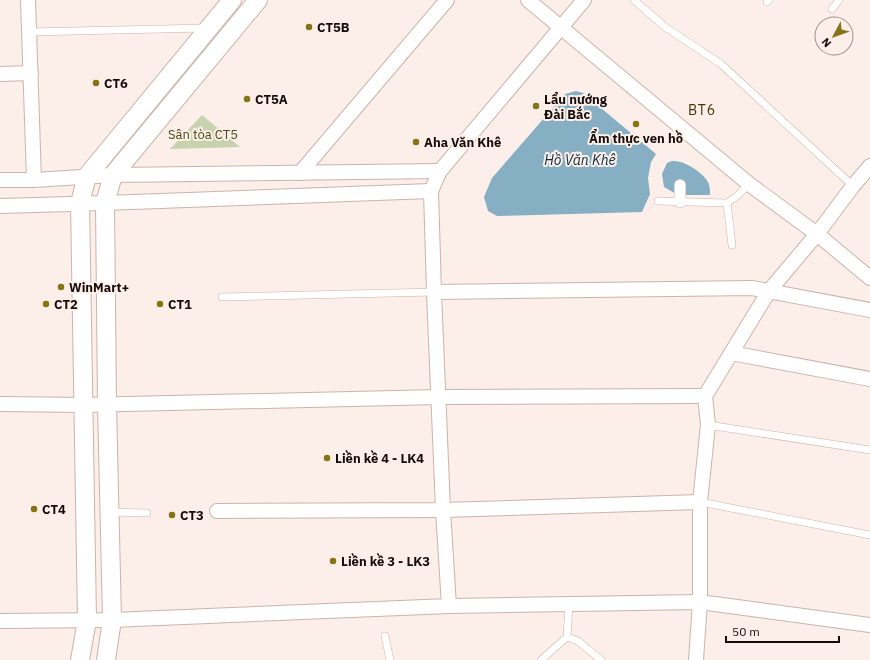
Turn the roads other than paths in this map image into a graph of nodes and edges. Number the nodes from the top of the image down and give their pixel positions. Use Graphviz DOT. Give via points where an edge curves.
graph roads {
  1 [pos="28,0"];
  2 [pos="232,0"];
  3 [pos="258,0"];
  4 [pos="447,0"];
  5 [pos="528,0"];
  6 [pos="584,0"];
  7 [pos="634,0"];
  8 [pos="839,0"];
  9 [pos="832,9"];
  10 [pos="209,28"];
  11 [pos="561,28"];
  12 [pos="30,32"];
  13 [pos="31,73"];
  14 [pos="0,74"];
  15 [pos="870,166"];
  16 [pos="440,172"];
  17 [pos="300,173"];
  18 [pos="113,175"];
  19 [pos="87,176"];
  20 [pos="0,180"];
  21 [pos="34,180"];
  22 [pos="749,184"];
  23 [pos="680,185"];
  24 [pos="853,186"];
  25 [pos="432,191"];
  26 [pos="658,201"];
  27 [pos="680,202"];
  28 [pos="80,203"];
  29 [pos="105,203"];
  30 [pos="727,203"];
  31 [pos="0,206"];
  32 [pos="817,234"];
  33 [pos="732,245"];
  34 [pos="870,278"];
  35 [pos="769,291"];
  36 [pos="434,292"];
  37 [pos="222,297"];
  38 [pos="870,310"];
  39 [pos="731,353"];
  40 [pos="870,379"];
  41 [pos="439,396"];
  42 [pos="705,396"];
  43 [pos="0,404"];
  44 [pos="107,404"];
  45 [pos="83,405"];
  46 [pos="708,424"];
  47 [pos="870,450"];
  48 [pos="700,502"];
  49 [pos="443,510"];
  50 [pos="217,511"];
  51 [pos="110,512"];
  52 [pos="147,513"];
  53 [pos="870,535"];
  54 [pos="700,602"];
  55 [pos="569,604"];
  56 [pos="449,606"];
  57 [pos="87,620"];
  58 [pos="112,620"];
  59 [pos="0,621"];
  60 [pos="870,625"];
  61 [pos="385,636"];
  62 [pos="567,637"];
  63 [pos="80,660"];
  64 [pos="106,660"];
  65 [pos="390,660"];
  66 [pos="541,660"];
  67 [pos="601,660"];
  68 [pos="696,660"];
  1 -- 12 [label="street"];
  2 -- 10 [label="street"];
  3 -- 18 [label="street"];
  4 -- 17 [label="street"];
  5 -- 11 [label="street"];
  6 -- 11 [label="street"];
  7 -- 24 [label="lane" via="665,27 721,64"];
  8 -- 9 [label="lane"];
  10 -- 12 [label="lane"];
  10 -- 19 [label="street"];
  11 -- 16 [label="street"];
  11 -- 22 [label="street"];
  12 -- 13 [label="street"];
  13 -- 14 [label="street"];
  13 -- 21 [label="street"];
  15 -- 24 [label="street"];
  16 -- 17 [label="street"];
  16 -- 25 [label="street"];
  17 -- 18 [label="street"];
  18 -- 19 [label="street"];
  18 -- 29 [label="street"];
  19 -- 21 [label="street"];
  19 -- 28 [label="street"];
  20 -- 21 [label="street"];
  22 -- 30 [label="lane"];
  22 -- 32 [label="street"];
  23 -- 27 [label="street"];
  24 -- 32 [label="street"];
  25 -- 29 [label="street"];
  25 -- 36 [label="street"];
  26 -- 27 [label="lane"];
  27 -- 30 [label="lane"];
  28 -- 29 [label="street"];
  28 -- 31 [label="street"];
  28 -- 45 [label="street"];
  29 -- 44 [label="street"];
  30 -- 33 [label="lane"];
  32 -- 34 [label="street"];
  32 -- 35 [label="street"];
  35 -- 36 [label="street" via="752,288"];
  35 -- 38 [label="street"];
  35 -- 39 [label="street"];
  36 -- 37 [label="lane"];
  36 -- 41 [label="street"];
  39 -- 40 [label="street"];
  39 -- 42 [label="street"];
  41 -- 42 [label="street"];
  41 -- 44 [label="street"];
  41 -- 49 [label="street"];
  42 -- 46 [label="street"];
  43 -- 45 [label="street"];
  44 -- 45 [label="street"];
  44 -- 51 [label="street"];
  45 -- 57 [label="street"];
  46 -- 47 [label="lane"];
  46 -- 48 [label="street"];
  48 -- 49 [label="street"];
  48 -- 53 [label="lane"];
  48 -- 54 [label="street"];
  49 -- 50 [label="street"];
  49 -- 56 [label="street"];
  51 -- 52 [label="lane"];
  51 -- 58 [label="street"];
  54 -- 55 [label="street"];
  54 -- 60 [label="street"];
  54 -- 68 [label="street"];
  55 -- 56 [label="street"];
  55 -- 62 [label="lane"];
  56 -- 58 [label="street"];
  57 -- 58 [label="street"];
  57 -- 59 [label="street"];
  57 -- 63 [label="street"];
  58 -- 64 [label="street"];
  61 -- 65 [label="lane"];
  62 -- 66 [label="lane"];
  62 -- 67 [label="lane" via="578,641"];
}
